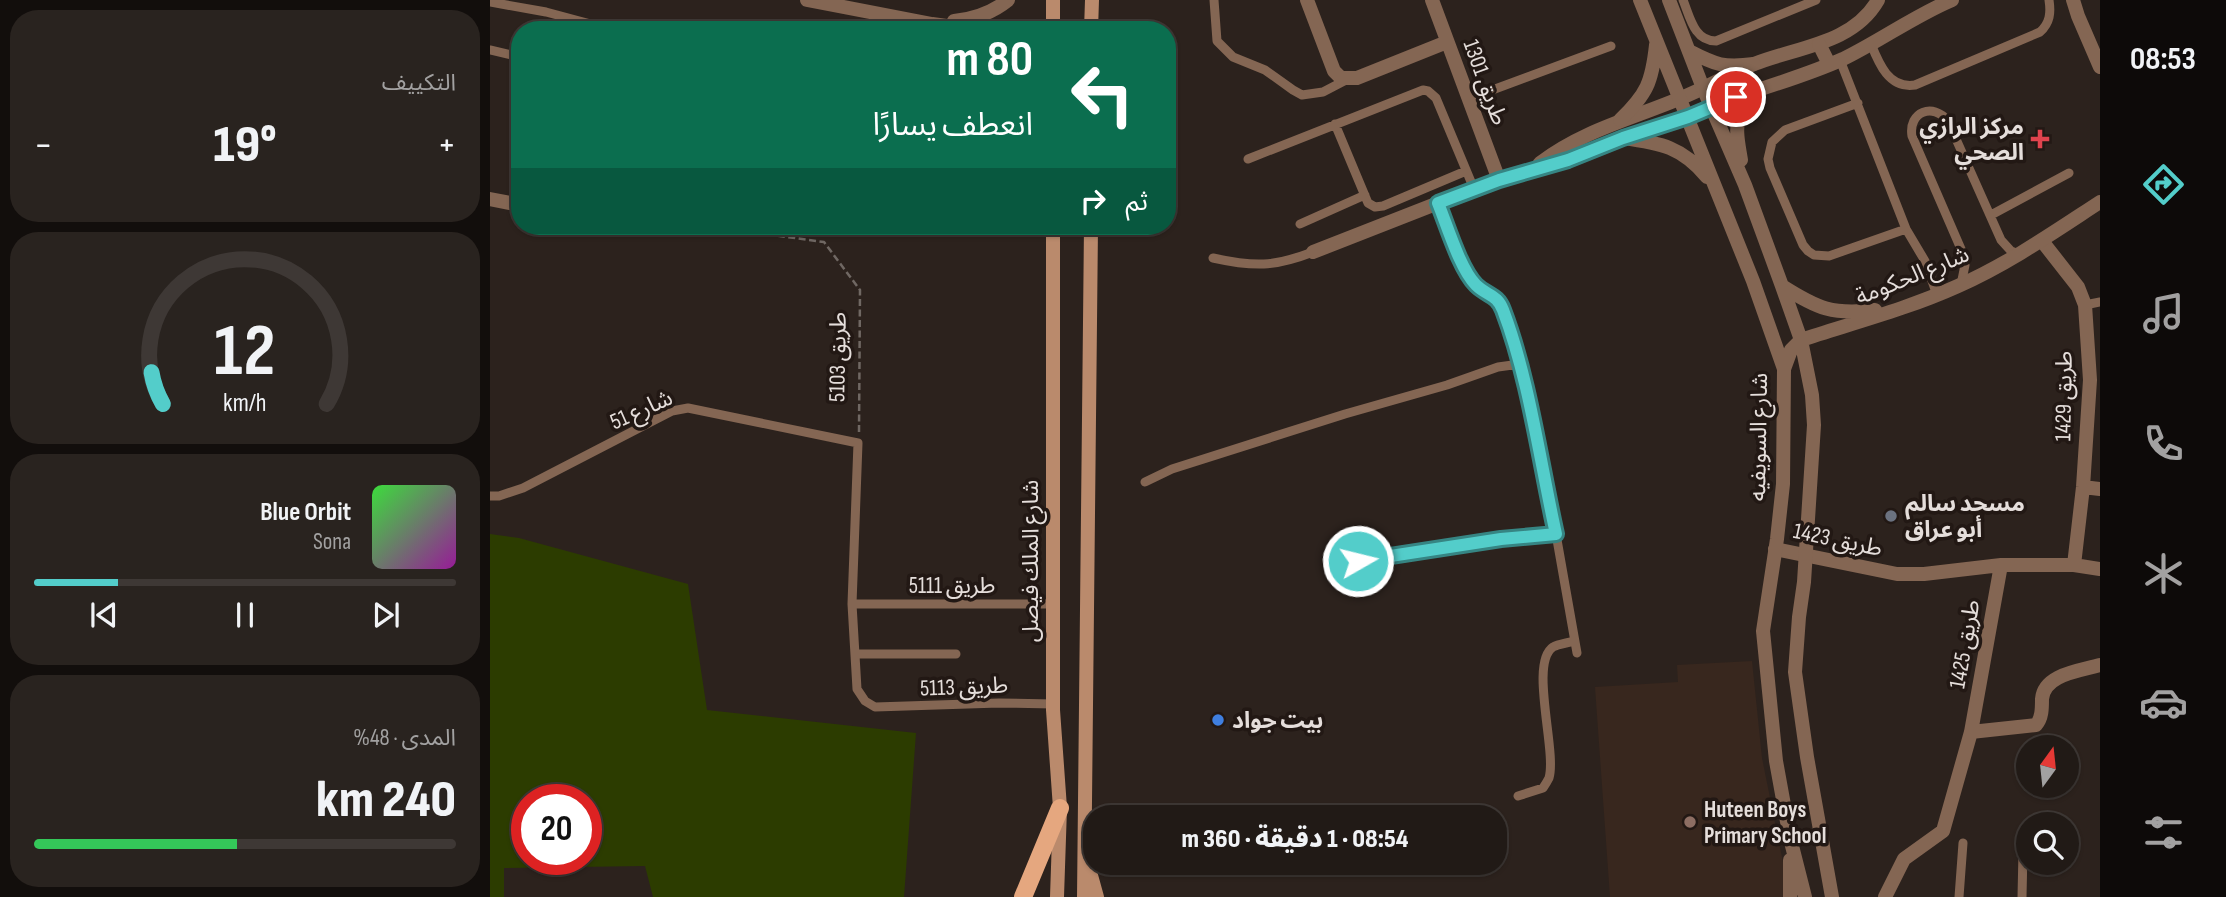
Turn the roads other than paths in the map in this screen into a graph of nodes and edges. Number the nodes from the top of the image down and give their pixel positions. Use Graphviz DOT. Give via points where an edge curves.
graph roads {
  1 [pos="548,0"];
  2 [pos="807,0"];
  3 [pos="1009,0"];
  4 [pos="1054,0"];
  5 [pos="1092,0"];
  6 [pos="1214,0"];
  7 [pos="1307,0"];
  8 [pos="1432,0"];
  9 [pos="1640,0"];
  10 [pos="1669,0"];
  11 [pos="1684,0"];
  12 [pos="1816,0"];
  13 [pos="1878,0"];
  14 [pos="1952,0"];
  15 [pos="2049,0"];
  16 [pos="2073,0"];
  17 [pos="490,2"];
  18 [pos="848,3"];
  19 [pos="546,12"];
  20 [pos="568,18"];
  21 [pos="567,21"];
  22 [pos="579,21"];
  23 [pos="920,21"];
  24 [pos="957,21"];
  25 [pos="1054,21"];
  26 [pos="1091,21"];
  27 [pos="1447,42"];
  28 [pos="1656,44"];
  29 [pos="1819,44"];
  30 [pos="1871,44"];
  31 [pos="1611,46"];
  32 [pos="490,50"];
  33 [pos="1689,51"];
  34 [pos="511,55"];
  35 [pos="1834,62"];
  36 [pos="1754,64"];
  37 [pos="2100,67"];
  38 [pos="1346,80"];
  39 [pos="1703,88"];
  40 [pos="1762,88"];
  41 [pos="1468,99"];
  42 [pos="1680,99"];
  43 [pos="1858,103"];
  44 [pos="1711,106"];
  45 [pos="1688,117"];
  46 [pos="1620,120"];
  47 [pos="1335,124"];
  48 [pos="1623,138"];
  49 [pos="1248,159"];
  50 [pos="1531,170"];
  51 [pos="1466,171"];
  52 [pos="2069,173"];
  53 [pos="1499,180"];
  54 [pos="1745,185"];
  55 [pos="1715,186"];
  56 [pos="1474,189"];
  57 [pos="1365,195"];
  58 [pos="490,199"];
  59 [pos="2100,202"];
  60 [pos="511,203"];
  61 [pos="1438,203"];
  62 [pos="1991,215"];
  63 [pos="1300,224"];
  64 [pos="1906,229"];
  65 [pos="1054,235"];
  66 [pos="1091,235"];
  67 [pos="2042,241"];
  68 [pos="1314,252"];
  69 [pos="2018,254"];
  70 [pos="1213,258"];
  71 [pos="1961,285"];
  72 [pos="1782,286"];
  73 [pos="1937,295"];
  74 [pos="2100,302"];
  75 [pos="2085,306"];
  76 [pos="1904,307"];
  77 [pos="1801,340"];
  78 [pos="1520,364"];
  79 [pos="1784,369"];
  80 [pos="2094,400"];
  81 [pos="1144,482"];
  82 [pos="2083,487"];
  83 [pos="2100,489"];
  84 [pos="490,496"];
  85 [pos="1556,534"];
  86 [pos="1775,549"];
  87 [pos="1805,554"];
  88 [pos="1358,561"];
  89 [pos="2001,565"];
  90 [pos="2074,565"];
  91 [pos="2100,569"];
  92 [pos="852,604"];
  93 [pos="1053,604"];
  94 [pos="1574,641"];
  95 [pos="1577,653"];
  96 [pos="855,654"];
  97 [pos="957,654"];
  98 [pos="2100,665"];
  99 [pos="1053,704"];
  100 [pos="1971,732"];
  101 [pos="1518,796"];
  102 [pos="1085,805"];
  103 [pos="1060,808"];
  104 [pos="1790,838"];
  105 [pos="1963,843"];
  106 [pos="1084,875"];
  107 [pos="1091,875"];
  108 [pos="2022,875"];
  109 [pos="1831,891"];
  110 [pos="1023,897"];
  111 [pos="1057,897"];
  112 [pos="1084,897"];
  113 [pos="1097,897"];
  114 [pos="1790,897"];
  115 [pos="1805,897"];
  116 [pos="1840,897"];
  117 [pos="1885,897"];
  118 [pos="1959,897"];
  119 [pos="2022,897"];
  1 -- 19 [label="lane"];
  2 -- 18 [label="street"];
  3 -- 24 [label="street" via="973,19"];
  4 -- 25 [label="main road"];
  5 -- 26 [label="main road"];
  6 -- 38 [label="lane" via="1217,41 1233,57 1265,70 1301,94 1323,92"];
  7 -- 38 [label="street" via="1334,71"];
  8 -- 27 [label="street, طريق 1301"];
  9 -- 28 [label="street, شارع السويفيه"];
  10 -- 33 [label="street, شارع السويفيه"];
  11 -- 12 [label="lane" via="1698,34 1716,41"];
  13 -- 29 [label="street" via="1861,24"];
  14 -- 30 [label="street"];
  15 -- 30 [label="lane" via="2049,19 2040,32 1915,85 1903,85 1889,77"];
  16 -- 37 [label="street"];
  17 -- 19 [label="lane"];
  18 -- 23 [label="street"];
  19 -- 20 [label="lane"];
  20 -- 21 [label="lane"];
  20 -- 22 [label="lane"];
  27 -- 38 [label="street"];
  27 -- 41 [label="street, طريق 1301"];
  28 -- 42 [label="street, شارع السويفيه"];
  28 -- 46 [label="street" via="1653,74 1640,102"];
  29 -- 35 [label="street"];
  29 -- 36 [label="street"];
  30 -- 35 [label="street"];
  31 -- 41 [label="lane"];
  32 -- 34 [label="lane"];
  33 -- 36 [label="street" via="1716,65"];
  33 -- 39 [label="street, شارع السويفيه"];
  35 -- 40 [label="street"];
  35 -- 43 [label="lane"];
  36 -- 39 [label="street"];
  39 -- 42 [label="street"];
  39 -- 44 [label="street, شارع السويفيه"];
  40 -- 44 [label="street"];
  40 -- 54 [label="street" via="1739,115 1737,142"];
  41 -- 53 [label="street, طريق 1301"];
  42 -- 45 [label="street, شارع السويفيه"];
  42 -- 46 [label="street"];
  43 -- 64 [label="lane"];
  43 -- 64 [label="lane" via="1778,135 1769,150 1770,167 1803,245 1814,255 1829,256"];
  44 -- 45 [label="street"];
  44 -- 54 [label="street, شارع السويفيه"];
  45 -- 48 [label="street"];
  45 -- 55 [label="street, شارع السويفيه"];
  46 -- 50 [label="street" via="1574,141"];
  47 -- 49 [label="lane"];
  47 -- 51 [label="lane" via="1428,91 1436,98"];
  47 -- 57 [label="lane"];
  48 -- 50 [label="street"];
  48 -- 55 [label="street" via="1653,142 1678,152 1691,159"];
  50 -- 53 [label="street"];
  51 -- 56 [label="lane"];
  51 -- 57 [label="lane" via="1379,208 1371,206"];
  52 -- 62 [label="lane"];
  53 -- 56 [label="street"];
  54 -- 72 [label="street, شارع السويفيه"];
  55 -- 79 [label="street, شارع السويفيه"];
  56 -- 61 [label="street"];
  57 -- 63 [label="lane"];
  58 -- 60 [label="street"];
  59 -- 67 [label="street, شارع الحكومة"];
  61 -- 68 [label="street"];
  61 -- 78 [label="lane" via="1476,286 1494,296 1502,307"];
  62 -- 69 [label="lane" via="2001,240"];
  62 -- 71 [label="lane" via="1948,121 1935,111 1919,114 1913,120 1912,136 1961,249 1965,265"];
  64 -- 73 [label="lane" via="1925,261"];
  65 -- 93 [label="main road, شارع الملك فيصل"];
  66 -- 102 [label="main road"];
  67 -- 69 [label="street, شارع الحكومة"];
  67 -- 75 [label="street, طريق 1429" via="2078,288"];
  68 -- 70 [label="lane" via="1264,266"];
  69 -- 71 [label="street, شارع الحكومة"];
  71 -- 73 [label="street, شارع الحكومة"];
  72 -- 76 [label="street" via="1804,300 1846,313"];
  72 -- 77 [label="street, شارع السويفيه"];
  73 -- 76 [label="street, شارع الحكومة"];
  74 -- 75 [label="lane"];
  75 -- 80 [label="street, طريق 1429"];
  76 -- 77 [label="street, شارع الحكومة"];
  77 -- 79 [label="street" via="1791,350"];
  77 -- 87 [label="street, شارع السويفيه" via="1814,425"];
  78 -- 81 [label="lane" via="1345,414"];
  78 -- 85 [label="lane"];
  79 -- 86 [label="street, شارع السويفيه" via="1783,484"];
  80 -- 82 [label="street, طريق 1429"];
  82 -- 83 [label="street"];
  82 -- 90 [label="street, طريق 1429"];
  84 -- 92 [label="lane, شارع 51" via="523,488 672,411 688,408 859,443"];
  85 -- 88 [label="lane"];
  85 -- 94 [label="lane"];
  86 -- 87 [label="street, طريق 1423"];
  86 -- 104 [label="street, شارع السويفيه" via="1763,631 1776,761"];
  87 -- 89 [label="street, طريق 1423" via="1897,574"];
  87 -- 109 [label="street, شارع السويفيه" via="1795,672"];
  89 -- 90 [label="street, طريق 1423"];
  89 -- 100 [label="street, طريق 1425"];
  90 -- 91 [label="street, طريق 1423"];
  92 -- 93 [label="lane, طريق 5111"];
  92 -- 96 [label="lane"];
  93 -- 99 [label="main road, شارع الملك فيصل"];
  94 -- 95 [label="lane"];
  94 -- 101 [label="lane" via="1553,647 1542,677 1549,777 1543,788"];
  96 -- 97 [label="lane"];
  96 -- 99 [label="lane, طريق 5113" via="857,689 876,707"];
  98 -- 100 [label="street" via="2049,681 2043,689 2036,726"];
  99 -- 103 [label="main road, شارع الملك فيصل"];
  100 -- 117 [label="street, طريق 1425" via="1942,831 1904,859"];
  103 -- 110 [label="main road"];
  103 -- 111 [label="main road, شارع الملك فيصل"];
  104 -- 114 [label="street"];
  104 -- 115 [label="street, شارع السويفيه"];
  105 -- 118 [label="lane"];
  106 -- 112 [label="main road"];
  107 -- 113 [label="main road"];
  108 -- 119 [label="lane"];
  109 -- 116 [label="street"];
}
